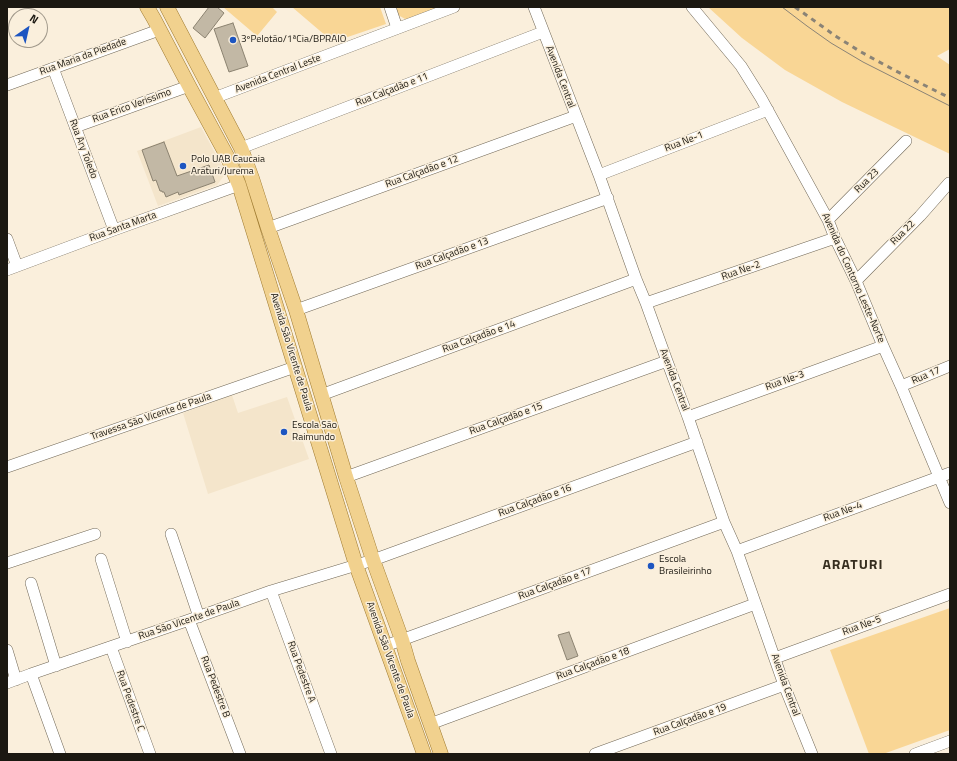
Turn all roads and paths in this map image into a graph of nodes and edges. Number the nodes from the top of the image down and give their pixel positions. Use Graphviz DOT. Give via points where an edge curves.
graph roads {
  1 [pos="390,7"];
  2 [pos="454,7"];
  3 [pos="534,7"];
  4 [pos="692,7"];
  5 [pos="171,9"];
  6 [pos="154,19"];
  7 [pos="397,28"];
  8 [pos="543,32"];
  9 [pos="53,68"];
  10 [pos="7,85"];
  11 [pos="189,86"];
  12 [pos="214,98"];
  13 [pos="768,110"];
  14 [pos="576,116"];
  15 [pos="75,127"];
  16 [pos="906,142"];
  17 [pos="241,148"];
  18 [pos="599,174"];
  19 [pos="948,183"];
  20 [pos="239,185"];
  21 [pos="608,198"];
  22 [pos="828,220"];
  23 [pos="268,228"];
  24 [pos="114,230"];
  25 [pos="835,238"];
  26 [pos="7,239"];
  27 [pos="12,268"];
  28 [pos="636,279"];
  29 [pos="856,280"];
  30 [pos="646,304"];
  31 [pos="296,310"];
  32 [pos="883,346"];
  33 [pos="666,361"];
  34 [pos="950,366"];
  35 [pos="295,367"];
  36 [pos="901,386"];
  37 [pos="321,395"];
  38 [pos="688,417"];
  39 [pos="697,442"];
  40 [pos="7,467"];
  41 [pos="945,475"];
  42 [pos="346,477"];
  43 [pos="950,503"];
  44 [pos="724,522"];
  45 [pos="94,534"];
  46 [pos="171,534"];
  47 [pos="737,551"];
  48 [pos="101,559"];
  49 [pos="372,560"];
  50 [pos="7,563"];
  51 [pos="356,565"];
  52 [pos="31,583"];
  53 [pos="271,591"];
  54 [pos="950,594"];
  55 [pos="755,604"];
  56 [pos="194,618"];
  57 [pos="402,640"];
  58 [pos="127,642"];
  59 [pos="385,646"];
  60 [pos="111,647"];
  61 [pos="7,650"];
  62 [pos="775,658"];
  63 [pos="56,666"];
  64 [pos="31,674"];
  65 [pos="11,682"];
  66 [pos="784,686"];
  67 [pos="430,724"];
  68 [pos="950,741"];
  69 [pos="60,754"];
  70 [pos="150,754"];
  71 [pos="240,754"];
  72 [pos="331,754"];
  73 [pos="424,754"];
  74 [pos="441,754"];
  75 [pos="595,754"];
  76 [pos="812,754"];
  77 [pos="915,754"];
  1 -- 7 [label="street"];
  2 -- 7 [label="street, Avenida Central Leste"];
  3 -- 8 [label="street, Avenida Central"];
  4 -- 13 [label="street, Avenida do Contorno Leste-Norte" via="741,66"];
  5 -- 6 [label="street, Rua Maria da Piedade"];
  5 -- 12 [label="main road, Avenida São Vicente de Paula"];
  6 -- 9 [label="street, Rua Maria da Piedade"];
  6 -- 11 [label="main road, Avenida São Vicente de Paula"];
  7 -- 12 [label="street, Avenida Central Leste"];
  8 -- 14 [label="street, Avenida Central"];
  8 -- 17 [label="street, Rua Calçadão e 11"];
  9 -- 10 [label="street, Rua Maria da Piedade"];
  9 -- 15 [label="street, Rua Ary Toledo"];
  11 -- 15 [label="street, Rua Erico Verissimo"];
  11 -- 20 [label="main road, Avenida São Vicente de Paula" via="227,156"];
  12 -- 17 [label="main road, Avenida São Vicente de Paula"];
  13 -- 18 [label="street, Rua Ne-1"];
  13 -- 22 [label="street, Avenida do Contorno Leste-Norte"];
  14 -- 18 [label="street, Avenida Central"];
  14 -- 23 [label="street, Rua Calçadão e 12"];
  15 -- 24 [label="street, Rua Ary Toledo"];
  16 -- 22 [label="street, Rua 23"];
  17 -- 23 [label="main road, Avenida São Vicente de Paula"];
  18 -- 21 [label="street, Avenida Central"];
  19 -- 29 [label="street, Rua 22" via="920,216"];
  20 -- 24 [label="street, Rua Santa Marta"];
  20 -- 35 [label="main road, Avenida São Vicente de Paula"];
  21 -- 28 [label="street, Avenida Central"];
  21 -- 31 [label="street, Rua Calçadão e 13"];
  22 -- 25 [label="street, Avenida do Contorno Leste-Norte"];
  23 -- 31 [label="main road, Avenida São Vicente de Paula"];
  24 -- 27 [label="street, Rua Santa Marta"];
  25 -- 29 [label="street, Avenida do Contorno Leste-Norte"];
  25 -- 30 [label="street, Rua Ne-2"];
  26 -- 27 [label="street"];
  28 -- 30 [label="street, Avenida Central"];
  28 -- 37 [label="street, Rua Calçadão e 14"];
  29 -- 32 [label="street, Avenida do Contorno Leste-Norte"];
  30 -- 33 [label="street, Avenida Central"];
  31 -- 37 [label="main road, Avenida São Vicente de Paula"];
  32 -- 36 [label="street, Avenida do Contorno Leste-Norte"];
  32 -- 38 [label="street, Rua Ne-3"];
  33 -- 38 [label="street, Avenida Central"];
  33 -- 42 [label="street, Rua Calçadão e 15"];
  34 -- 36 [label="street, Rua 17"];
  35 -- 40 [label="street, Travessa São Vicente de Paula"];
  35 -- 51 [label="main road, Avenida São Vicente de Paula"];
  36 -- 41 [label="street, Avenida do Contorno Leste-Norte"];
  37 -- 42 [label="main road, Avenida São Vicente de Paula"];
  38 -- 39 [label="street, Avenida Central"];
  39 -- 44 [label="street, Avenida Central"];
  39 -- 49 [label="street, Rua Calçadão e 16"];
  41 -- 43 [label="street, Avenida do Contorno Leste-Norte"];
  41 -- 47 [label="street, Rua Ne-4"];
  42 -- 49 [label="main road, Avenida São Vicente de Paula"];
  44 -- 47 [label="street, Avenida Central"];
  44 -- 57 [label="street, Rua Calçadão e 17"];
  45 -- 50 [label="street"];
  46 -- 56 [label="street, Rua Pedestre B"];
  47 -- 55 [label="street, Avenida Central"];
  48 -- 58 [label="street"];
  49 -- 51 [label="street, Rua São Vicente de Paula"];
  49 -- 57 [label="main road, Avenida São Vicente de Paula"];
  51 -- 53 [label="street, Rua São Vicente de Paula"];
  51 -- 59 [label="main road, Avenida São Vicente de Paula"];
  52 -- 63 [label="street"];
  53 -- 56 [label="street, Rua São Vicente de Paula"];
  53 -- 72 [label="street, Rua Pedestre A"];
  54 -- 62 [label="street, Rua Ne-5"];
  55 -- 62 [label="street, Avenida Central"];
  55 -- 67 [label="street, Rua Calçadão e 18"];
  56 -- 58 [label="street, Rua São Vicente de Paula"];
  56 -- 71 [label="street, Rua Pedestre B"];
  57 -- 59 [label="street, Rua Calçadão e 17"];
  57 -- 67 [label="main road, Avenida São Vicente de Paula"];
  58 -- 60 [label="street, Rua São Vicente de Paula"];
  59 -- 73 [label="main road, Avenida São Vicente de Paula"];
  60 -- 63 [label="street, Rua São Vicente de Paula"];
  60 -- 70 [label="street, Rua Pedestre C"];
  61 -- 65 [label="street"];
  62 -- 66 [label="street, Avenida Central"];
  63 -- 64 [label="street, Rua São Vicente de Paula"];
  64 -- 65 [label="street, Rua São Vicente de Paula"];
  64 -- 69 [label="street"];
  66 -- 75 [label="street, Rua Calçadão e 19"];
  66 -- 76 [label="street, Avenida Central"];
  67 -- 74 [label="main road, Avenida São Vicente de Paula"];
  68 -- 77 [label="street"];
}
